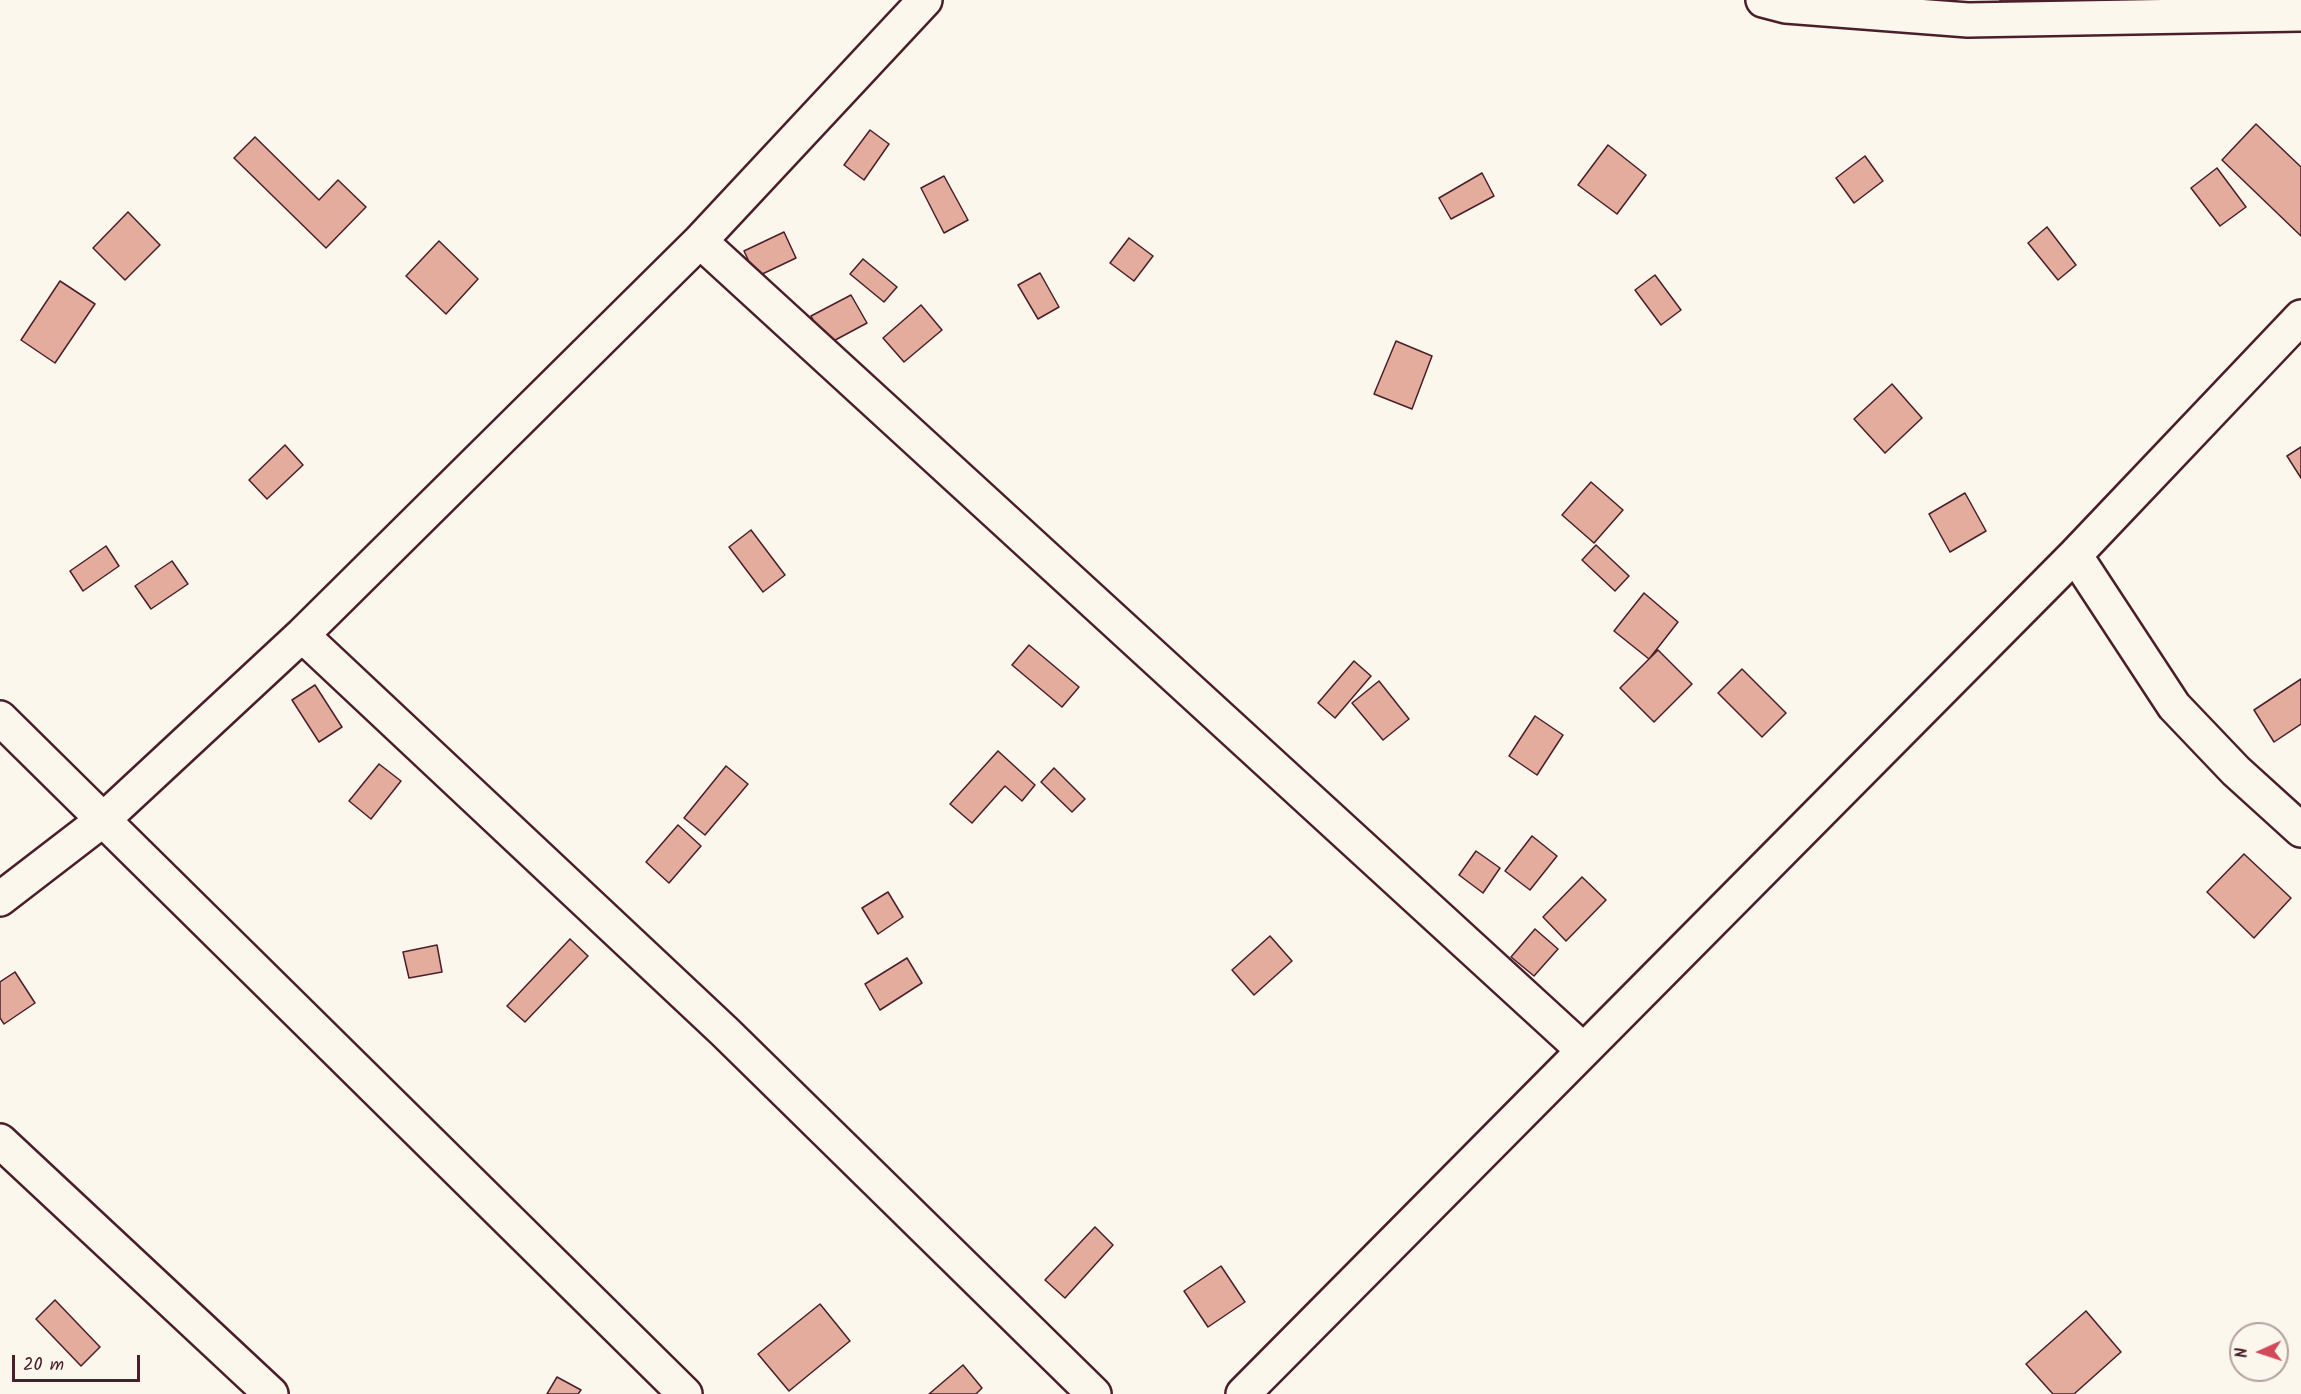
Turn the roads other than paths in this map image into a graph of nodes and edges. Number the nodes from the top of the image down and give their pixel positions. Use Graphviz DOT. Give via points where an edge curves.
graph roads {
  1 [pos="925,0"];
  2 [pos="1763,0"];
  3 [pos="2301,14"];
  4 [pos="700,241"];
  5 [pos="2301,317"];
  6 [pos="2074,555"];
  7 [pos="302,634"];
  8 [pos="0,718"];
  9 [pos="104,819"];
  10 [pos="2301,830"];
  11 [pos="0,899"];
  12 [pos="1583,1050"];
  13 [pos="0,1141"];
  14 [pos="271,1394"];
  15 [pos="685,1394"];
  16 [pos="1094,1394"];
  17 [pos="1243,1394"];
  1 -- 4 [label="street"];
  2 -- 3 [label="street" via="1786,6 1968,20"];
  4 -- 7 [label="street"];
  4 -- 12 [label="street"];
  5 -- 6 [label="street"];
  6 -- 10 [label="street" via="2174,706 2236,771"];
  6 -- 12 [label="street"];
  7 -- 9 [label="street"];
  7 -- 16 [label="street" via="725,1032"];
  8 -- 9 [label="street"];
  9 -- 11 [label="street"];
  9 -- 15 [label="street"];
  12 -- 17 [label="street"];
  13 -- 14 [label="street"];
}
